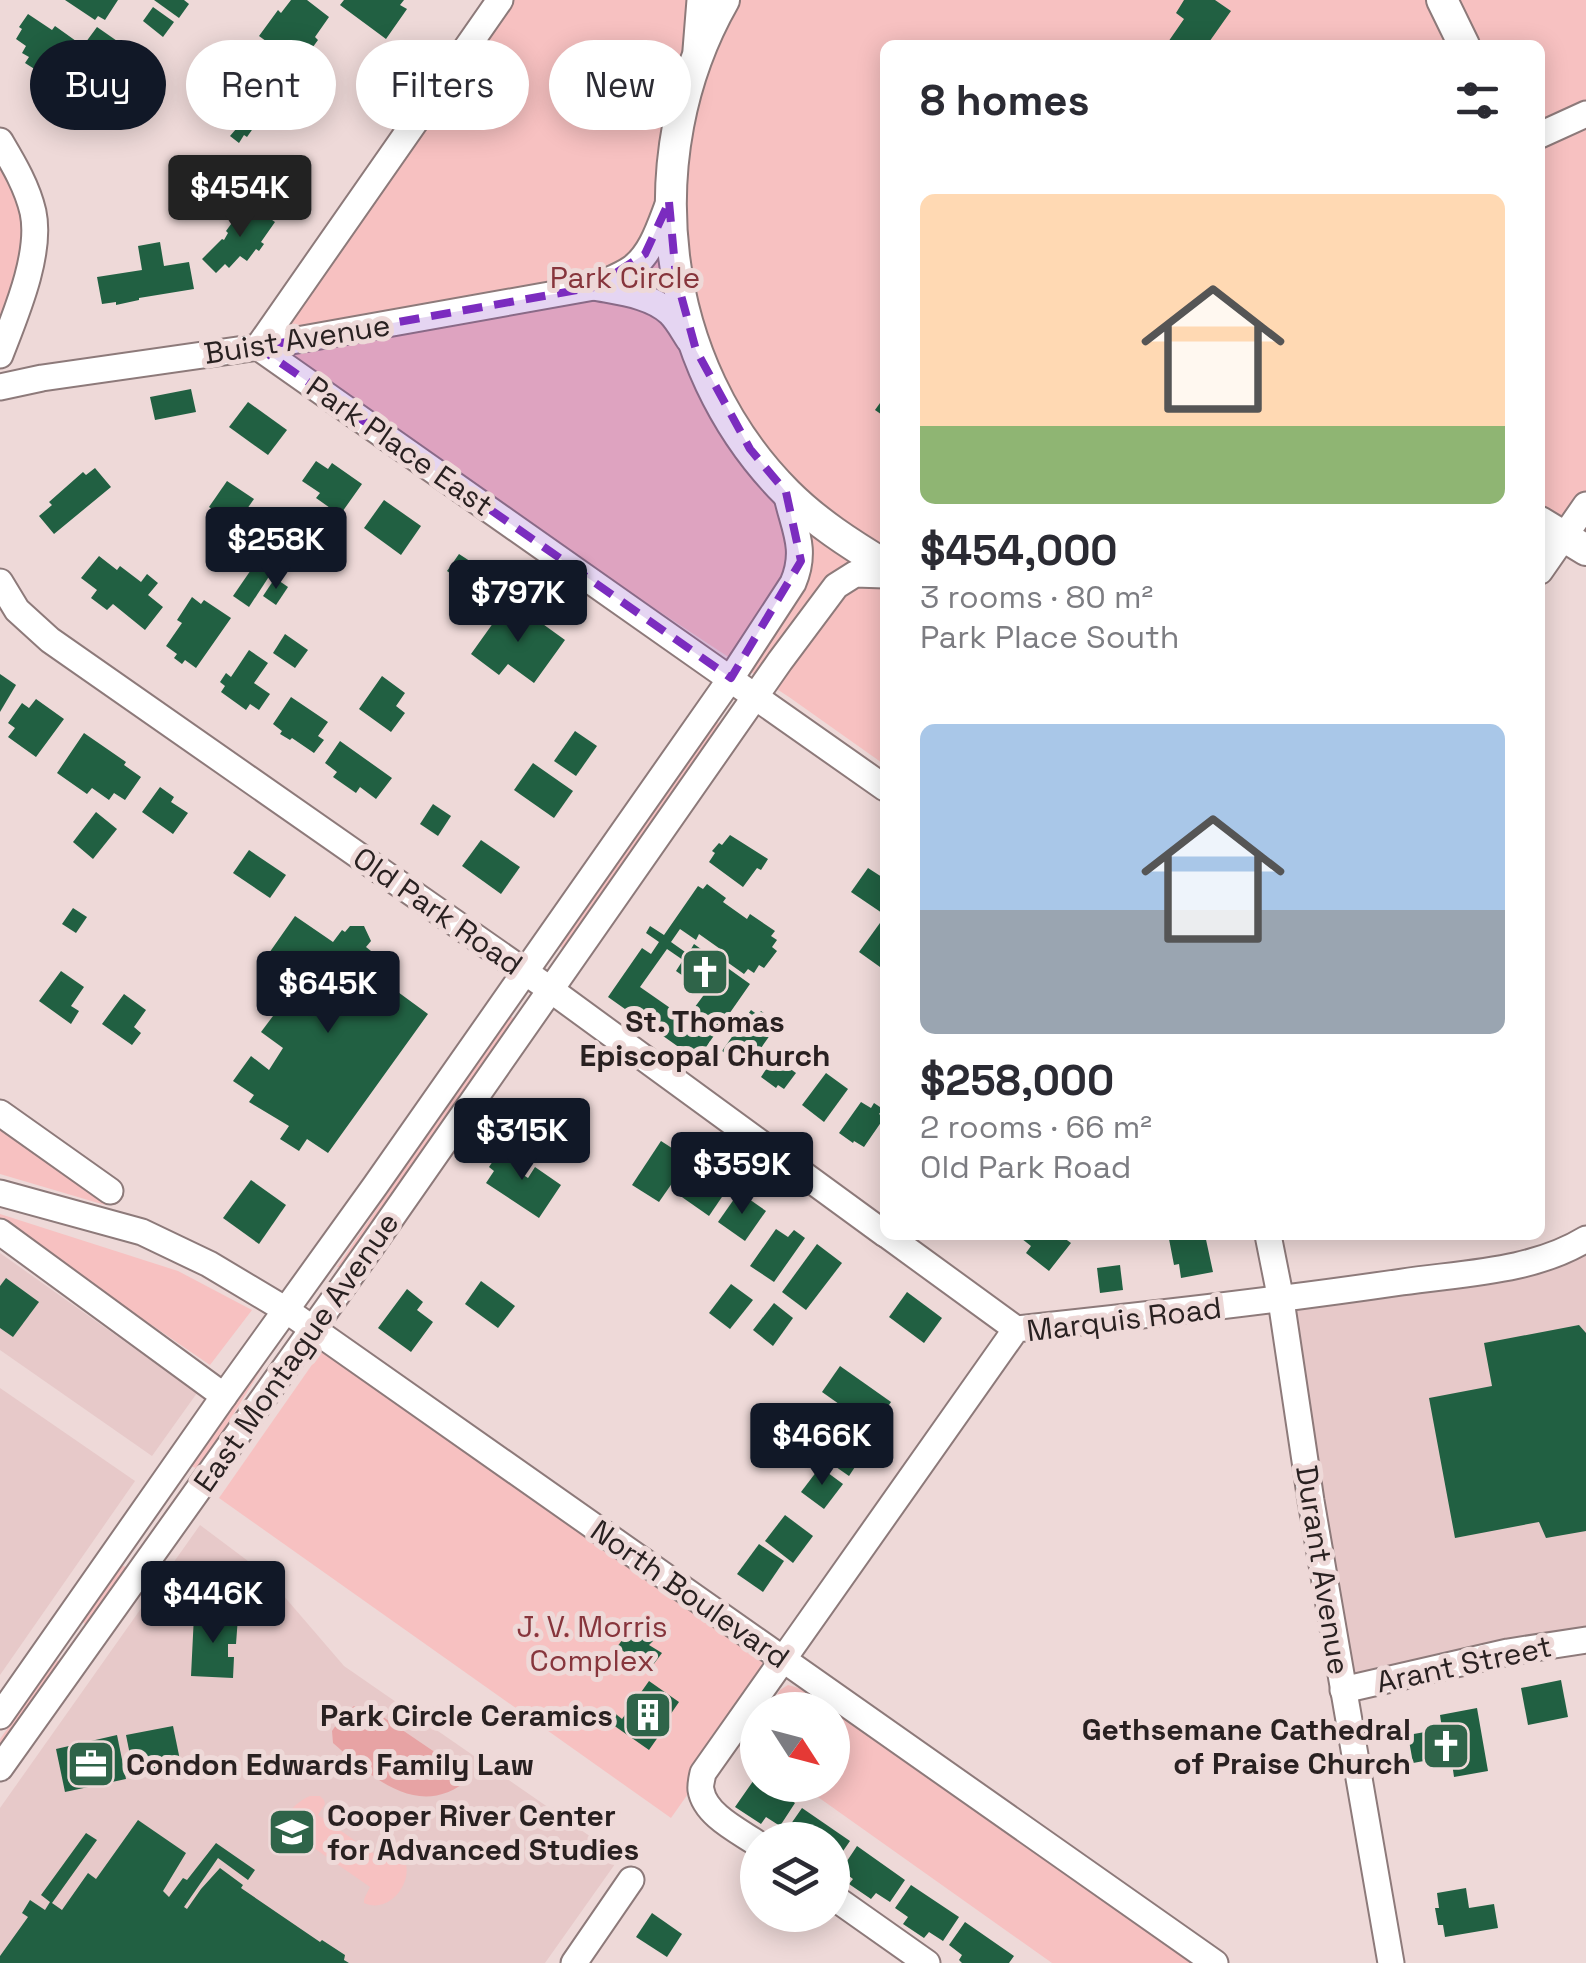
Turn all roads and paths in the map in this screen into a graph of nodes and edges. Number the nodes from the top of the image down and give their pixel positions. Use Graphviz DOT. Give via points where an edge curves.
graph roads {
  1 [pos="500,0"];
  2 [pos="700,0"];
  3 [pos="724,0"];
  4 [pos="1442,0"];
  5 [pos="1462,40"];
  6 [pos="696,58"];
  7 [pos="1545,112"];
  8 [pos="1586,113"];
  9 [pos="1545,133"];
  10 [pos="0,141"];
  11 [pos="669,202"];
  12 [pos="594,287"];
  13 [pos="258,346"];
  14 [pos="696,350"];
  15 [pos="0,355"];
  16 [pos="0,387"];
  17 [pos="786,492"];
  18 [pos="1586,505"];
  19 [pos="1545,512"];
  20 [pos="1564,536"];
  21 [pos="880,562"];
  22 [pos="1545,564"];
  23 [pos="880,575"];
  24 [pos="0,582"];
  25 [pos="730,678"];
  26 [pos="755,695"];
  27 [pos="880,784"];
  28 [pos="524,972"];
  29 [pos="551,990"];
  30 [pos="0,1113"];
  31 [pos="110,1191"];
  32 [pos="0,1193"];
  33 [pos="880,1230"];
  34 [pos="0,1232"];
  35 [pos="1586,1239"];
  36 [pos="894,1240"];
  37 [pos="1269,1240"];
  38 [pos="1282,1300"];
  39 [pos="286,1310"];
  40 [pos="313,1327"];
  41 [pos="1016,1329"];
  42 [pos="224,1396"];
  43 [pos="1586,1640"];
  44 [pos="783,1659"];
  45 [pos="1343,1690"];
  46 [pos="0,1716"];
  47 [pos="0,1768"];
  48 [pos="740,1831"];
  49 [pos="632,1880"];
  50 [pos="850,1909"];
  51 [pos="574,1963"];
  52 [pos="927,1963"];
  53 [pos="1215,1963"];
  54 [pos="1391,1963"];
  1 -- 13 [label="street"];
  2 -- 6 [label="street"];
  3 -- 6 [label="main road"];
  4 -- 5 [label="main road"];
  6 -- 11 [label="main road" via="681,105"];
  7 -- 8 [label="street"];
  8 -- 9 [label="street"];
  10 -- 15 [label="street" via="19,173 34,224 25,287"];
  11 -- 12 [label="street, Buist Avenue" via="645,254"];
  11 -- 14 [label="main road" via="676,277"];
  12 -- 13 [label="street, Buist Avenue"];
  12 -- 14 [label="street, Buist Avenue" via="666,310"];
  13 -- 16 [label="street, Buist Avenue"];
  13 -- 25 [label="street, Park Place East"];
  14 -- 17 [label="main road" via="729,417"];
  17 -- 21 [label="main road"];
  17 -- 25 [label="street, East Montague Avenue" via="800,568"];
  18 -- 20 [label="street"];
  19 -- 20 [label="main road"];
  20 -- 22 [label="street"];
  23 -- 26 [label="street, East Montague Avenue" via="854,574 836,586"];
  24 -- 28 [label="street, Old Park Road" via="17,610 50,640"];
  25 -- 26 [label="street, Park Place East"];
  25 -- 28 [label="street, East Montague Avenue"];
  26 -- 27 [label="street, Park Place East"];
  26 -- 29 [label="street, East Montague Avenue"];
  28 -- 29 [label="street, Old Park Road"];
  28 -- 39 [label="street, East Montague Avenue"];
  29 -- 33 [label="street, Old Park Road"];
  29 -- 40 [label="street, East Montague Avenue"];
  30 -- 31 [label="street"];
  32 -- 39 [label="street, North Boulevard" via="142,1232"];
  34 -- 42 [label="street"];
  35 -- 38 [label="street, Marquis Road" via="1532,1263"];
  36 -- 41 [label="street, Old Park Road"];
  37 -- 38 [label="street, Durant Avenue"];
  38 -- 41 [label="street, Marquis Road"];
  38 -- 45 [label="street, Durant Avenue"];
  39 -- 40 [label="street, North Boulevard"];
  39 -- 42 [label="street, East Montague Avenue"];
  40 -- 44 [label="street, North Boulevard"];
  40 -- 47 [label="street, East Montague Avenue"];
  41 -- 44 [label="street, Marquis Road"];
  42 -- 46 [label="street, East Montague Avenue"];
  43 -- 45 [label="street, Arant Street"];
  44 -- 48 [label="street, Marquis Road" via="703,1773 706,1802"];
  44 -- 53 [label="street, North Boulevard"];
  45 -- 54 [label="street, Durant Avenue"];
  49 -- 51 [label="street"];
  50 -- 52 [label="street"];
}
